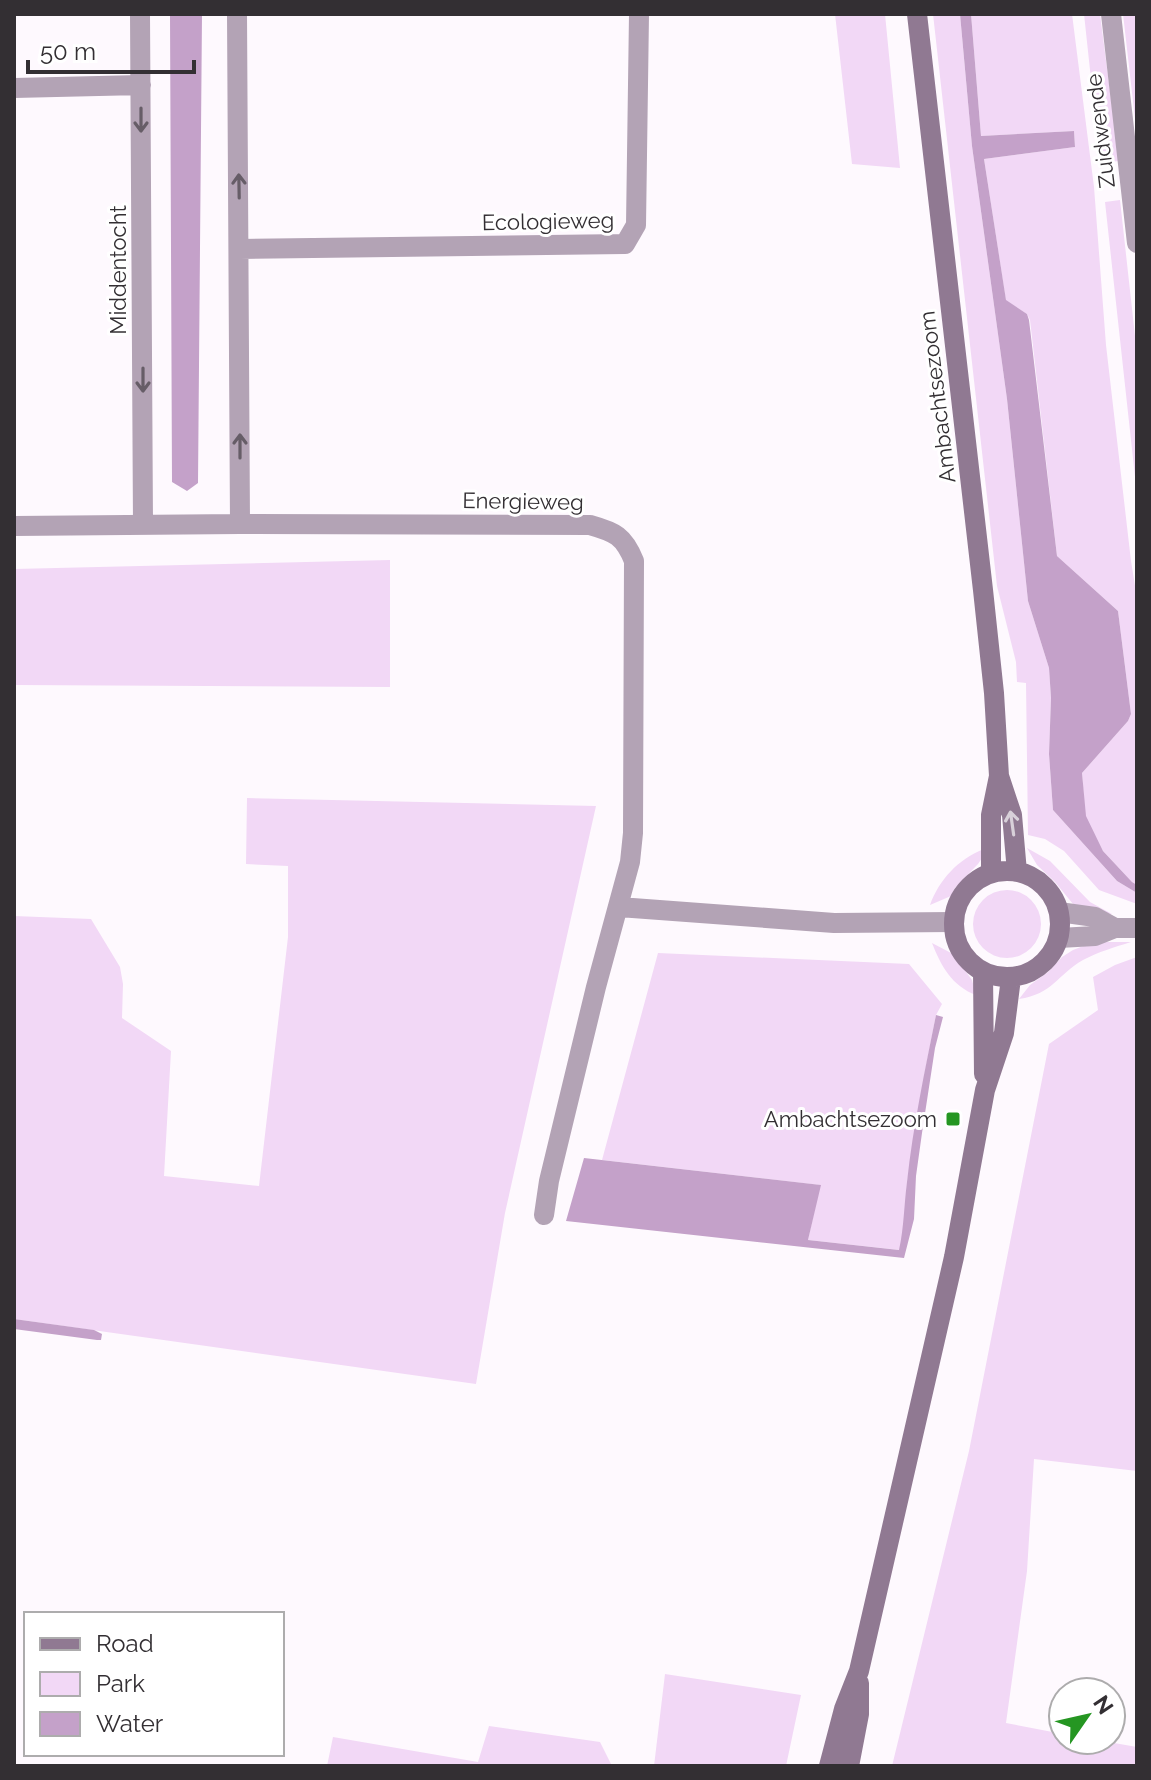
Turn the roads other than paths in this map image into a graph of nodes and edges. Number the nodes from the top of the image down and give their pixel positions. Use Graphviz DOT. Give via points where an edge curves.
graph roads {
  1 [pos="140,14"];
  2 [pos="237,14"];
  3 [pos="639,14"];
  4 [pos="917,14"];
  5 [pos="1111,14"];
  6 [pos="141,85"];
  7 [pos="14,88"];
  8 [pos="1134,179"];
  9 [pos="1137,243"];
  10 [pos="240,249"];
  11 [pos="240,524"];
  12 [pos="143,525"];
  13 [pos="14,526"];
  14 [pos="999,776"];
  15 [pos="1017,872"];
  16 [pos="991,873"];
  17 [pos="619,907"];
  18 [pos="1059,912"];
  19 [pos="953,922"];
  20 [pos="1115,928"];
  21 [pos="1137,928"];
  22 [pos="1059,938"];
  23 [pos="983,972"];
  24 [pos="1011,978"];
  25 [pos="985,1090"];
  26 [pos="544,1215"];
  27 [pos="859,1671"];
  28 [pos="829,1766"];
  29 [pos="849,1766"];
  1 -- 6 [label="street, Middentocht"];
  10 -- 2 [label="street, one-way"];
  3 -- 10 [label="street, Ecologieweg" via="636,225 625,244"];
  4 -- 14 [label="street, Ambachtsezoom"];
  5 -- 8 [label="street, Zuidwende"];
  6 -- 7 [label="street"];
  6 -- 12 [label="street, Middentocht, one-way"];
  8 -- 9 [label="street, Zuidwende"];
  11 -- 10 [label="street, one-way"];
  11 -- 12 [label="street, Energieweg"];
  11 -- 17 [label="street, Energieweg" via="590,525 611,531 628,544 634,561 633,833"];
  12 -- 13 [label="street, Energieweg"];
  15 -- 14 [label="street, Ambachtsezoom, one-way" via="1012,815"];
  14 -- 16 [label="street, Ambachtsezoom" via="991,815"];
  15 -- 16 [label="street"];
  15 -- 18 [label="street" via="1044,886"];
  16 -- 19 [label="street" via="964,891"];
  17 -- 19 [label="street" via="834,923"];
  17 -- 26 [label="street, Energieweg"];
  18 -- 20 [label="street" via="1095,917"];
  18 -- 22 [label="street"];
  19 -- 23 [label="street" via="964,957"];
  20 -- 21 [label="street"];
  20 -- 22 [label="street" via="1095,936"];
  22 -- 24 [label="street" via="1046,961"];
  23 -- 24 [label="street"];
  23 -- 25 [label="street"];
  24 -- 25 [label="street" via="1004,1033"];
  25 -- 27 [label="street" via="954,1257"];
  27 -- 28 [label="street"];
  27 -- 29 [label="street" via="859,1714"];
}
